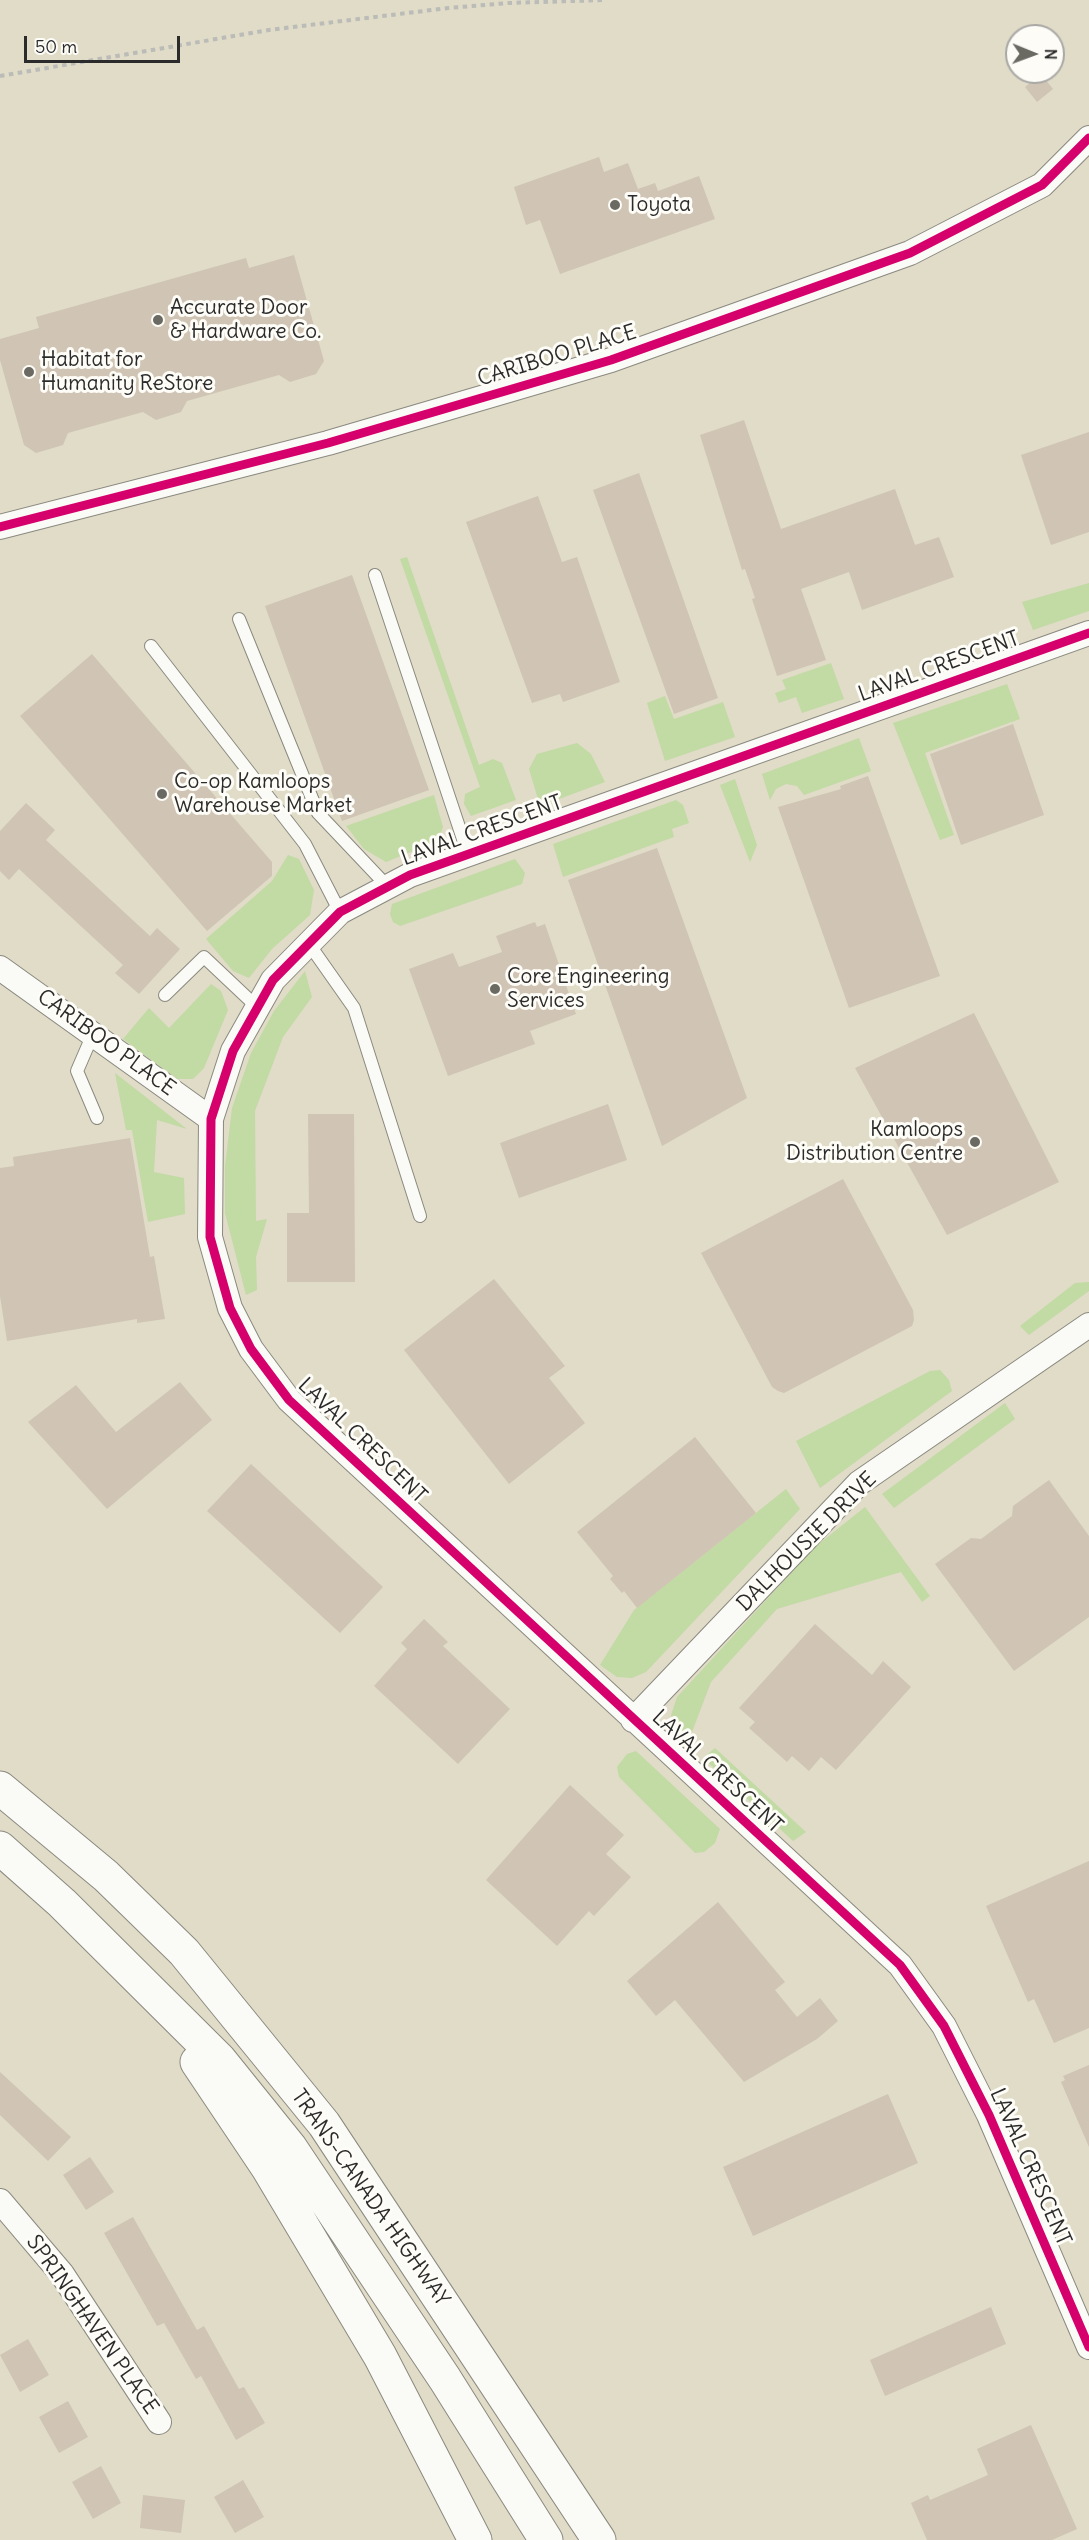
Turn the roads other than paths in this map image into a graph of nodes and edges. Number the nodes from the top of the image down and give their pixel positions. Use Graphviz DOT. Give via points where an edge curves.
graph roads {
  1 [pos="1089,138"];
  2 [pos="0,527"];
  3 [pos="375,575"];
  4 [pos="239,619"];
  5 [pos="1089,633"];
  6 [pos="151,646"];
  7 [pos="468,854"];
  8 [pos="388,887"];
  9 [pos="340,912"];
  10 [pos="309,944"];
  11 [pos="0,968"];
  12 [pos="165,995"];
  13 [pos="257,1007"];
  14 [pos="93,1035"];
  15 [pos="97,1118"];
  16 [pos="211,1119"];
  17 [pos="420,1216"];
  18 [pos="1089,1325"];
  19 [pos="633,1720"];
  20 [pos="0,1788"];
  21 [pos="0,1848"];
  22 [pos="144,1982"];
  23 [pos="0,2201"];
  24 [pos="1089,2347"];
  25 [pos="159,2422"];
  26 [pos="598,2535"];
  27 [pos="475,2540"];
  28 [pos="546,2540"];
  1 -- 2 [label="street, CARIBOO PLACE" via="1042,185 910,253 612,360 328,443"];
  3 -- 7 [label="lane"];
  4 -- 8 [label="lane" via="318,813"];
  5 -- 7 [label="street, LAVAL CRESCENT"];
  6 -- 9 [label="lane" via="305,843"];
  7 -- 8 [label="street, LAVAL CRESCENT"];
  8 -- 9 [label="street, LAVAL CRESCENT"];
  9 -- 10 [label="street, LAVAL CRESCENT"];
  10 -- 13 [label="street, LAVAL CRESCENT" via="273,980"];
  10 -- 17 [label="lane" via="354,1008"];
  11 -- 14 [label="street, CARIBOO PLACE"];
  12 -- 13 [label="lane" via="204,957"];
  13 -- 16 [label="street, LAVAL CRESCENT" via="233,1051"];
  14 -- 15 [label="lane" via="77,1071"];
  14 -- 16 [label="street, CARIBOO PLACE"];
  16 -- 19 [label="street, LAVAL CRESCENT" via="210,1237 230,1308 251,1349 289,1400"];
  18 -- 19 [label="street, DALHOUSIE DRIVE" via="859,1483"];
  19 -- 24 [label="street, LAVAL CRESCENT" via="906,1974 944,2026 989,2115"];
  20 -- 26 [label="highway, TRANS-CANADA HIGHWAY" via="106,1876 184,1952 272,2059 324,2124"];
  21 -- 22 [label="highway, TRANS-CANADA HIGHWAY"];
  22 -- 27 [label="highway" via="268,2168 368,2336"];
  22 -- 28 [label="highway, TRANS-CANADA HIGHWAY" via="220,2060 290,2147 445,2379"];
  23 -- 25 [label="street, SPRINGHAVEN PLACE" via="62,2274"];
}
